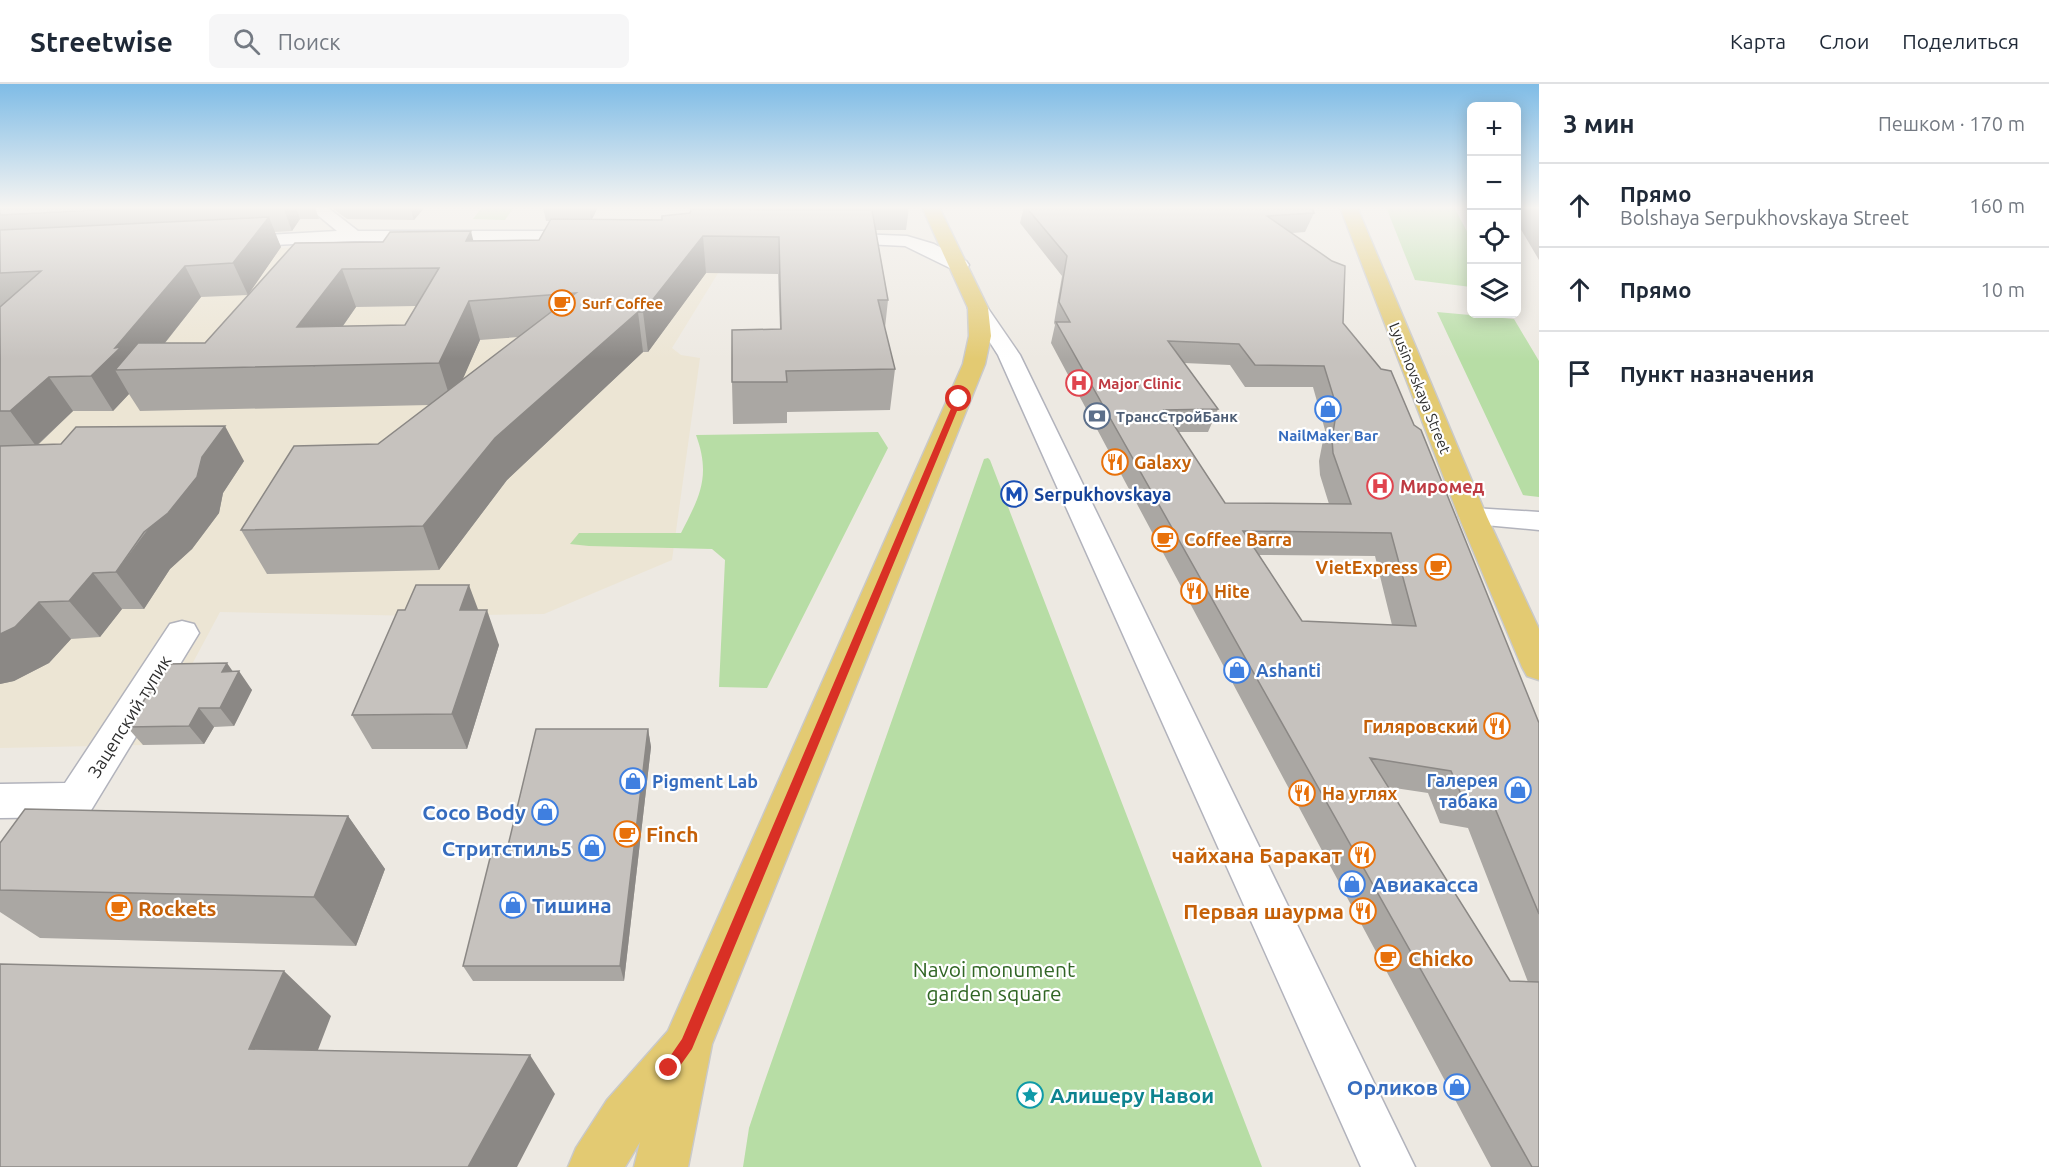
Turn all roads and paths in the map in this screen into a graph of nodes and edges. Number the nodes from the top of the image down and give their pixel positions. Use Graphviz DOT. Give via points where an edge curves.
graph roads {
  1 [pos="945,258"];
  2 [pos="955,258"];
  3 [pos="1368,258"];
  4 [pos="959,265"];
  5 [pos="978,308"];
  6 [pos="1473,516"];
  7 [pos="1539,522"];
  8 [pos="182,633"];
  9 [pos="1539,667"];
  10 [pos="0,801"];
  11 [pos="687,1044"];
  12 [pos="595,1167"];
  13 [pos="661,1167"];
  14 [pos="1388,1167"];
  1 -- 4 [label="street"];
  2 -- 4 [label="main road"];
  3 -- 6 [label="main road, Lyusinovskaya Street"];
  4 -- 5 [label="main road"];
  5 -- 11 [label="main road" via="980,336 974,364"];
  5 -- 14 [label="street" via="1018,373"];
  6 -- 7 [label="street"];
  6 -- 9 [label="main road, Lyusinovskaya Street"];
  8 -- 10 [label="street, Зацепский тупик" via="76,800"];
  11 -- 12 [label="main road" via="625,1118"];
  11 -- 13 [label="main road"];
}
